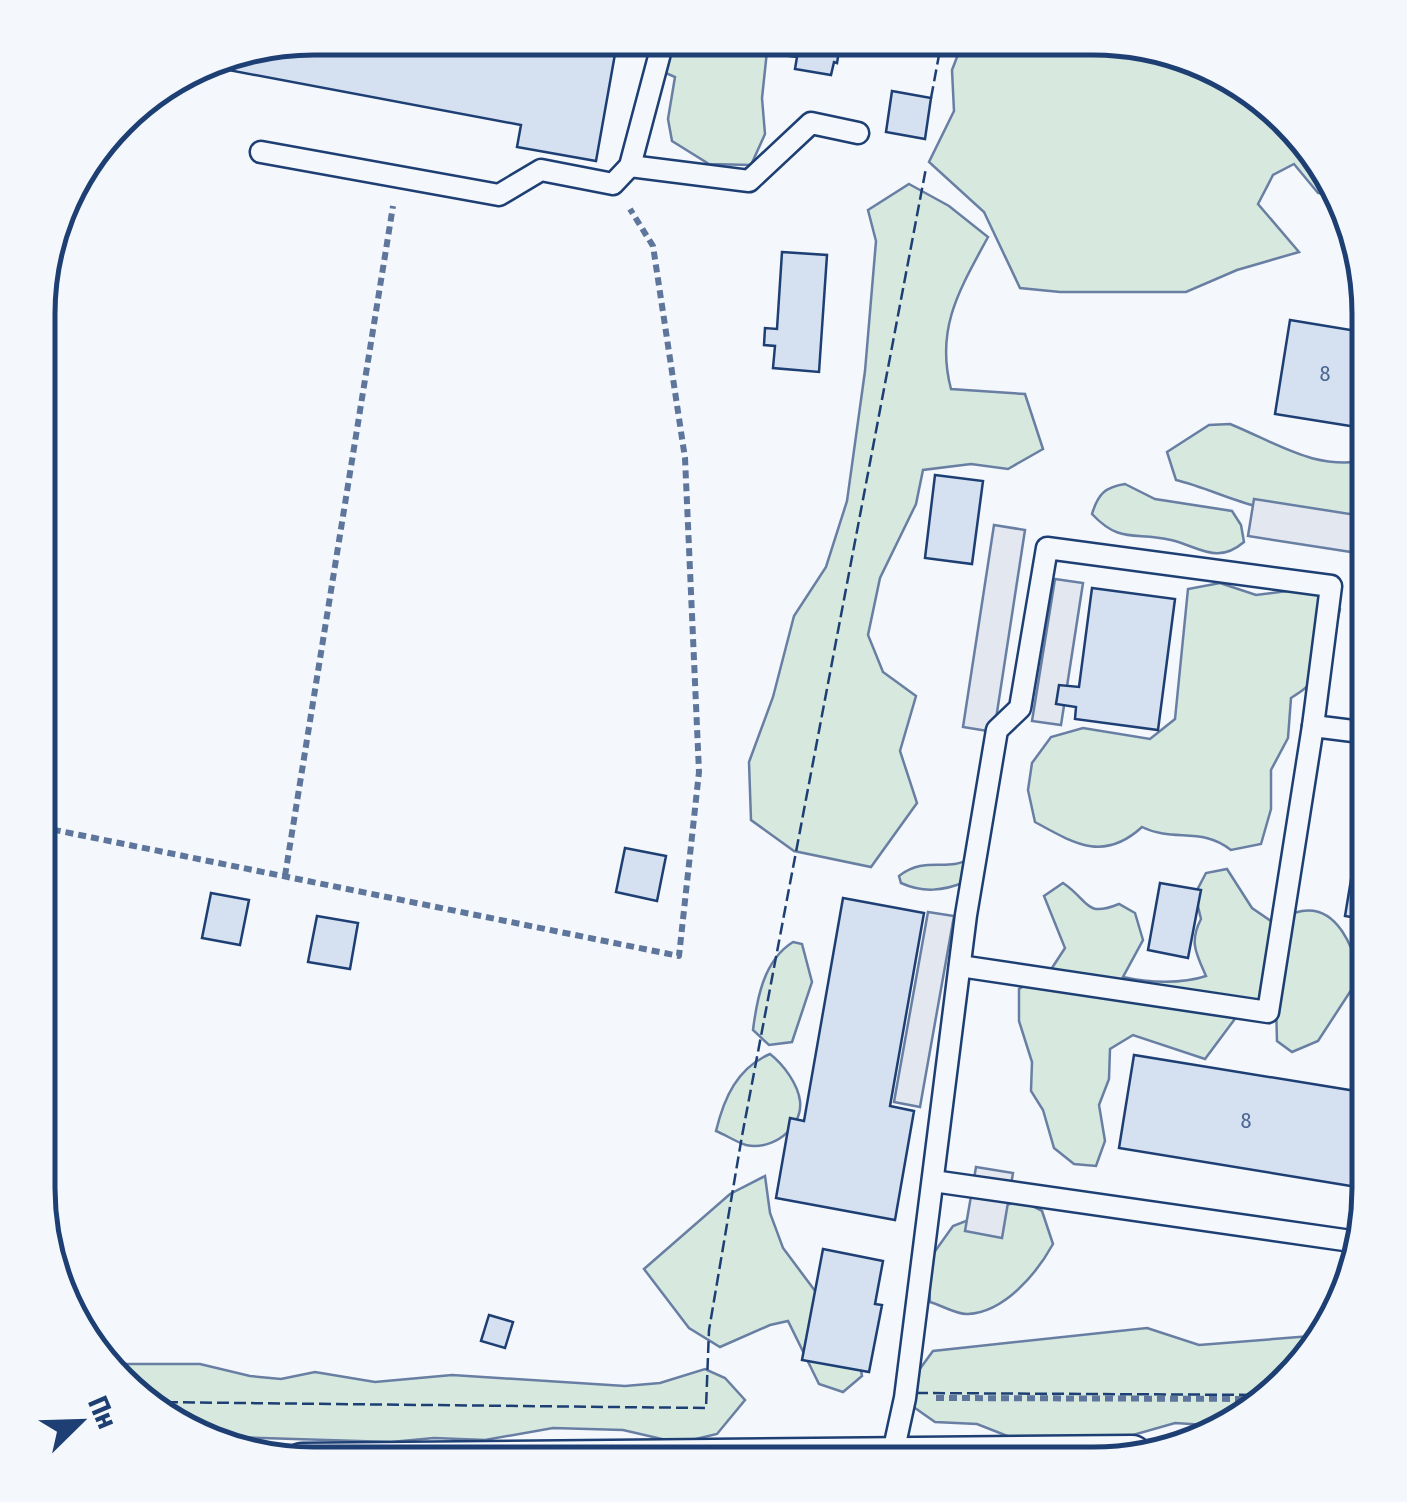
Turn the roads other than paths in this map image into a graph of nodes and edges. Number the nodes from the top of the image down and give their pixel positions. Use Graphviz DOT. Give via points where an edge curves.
graph roads {
  1 [pos="659,55"];
  2 [pos="858,133"];
  3 [pos="262,152"];
  4 [pos="630,166"];
  5 [pos="1313,726"];
  6 [pos="1351,731"];
  7 [pos="960,966"];
  8 [pos="933,1181"];
  9 [pos="1346,1240"];
  10 [pos="894,1446"];
  1 -- 4 [label="lane"];
  2 -- 4 [label="lane" via="810,124 748,181"];
  3 -- 4 [label="lane" via="499,196 541,170 614,184"];
  5 -- 6 [label="lane"];
  5 -- 7 [label="lane" via="1268,1012"];
  5 -- 7 [label="lane" via="1331,586 1046,548 1020,708 996,730"];
  7 -- 8 [label="lane"];
  8 -- 9 [label="lane"];
  8 -- 10 [label="lane"];
}
